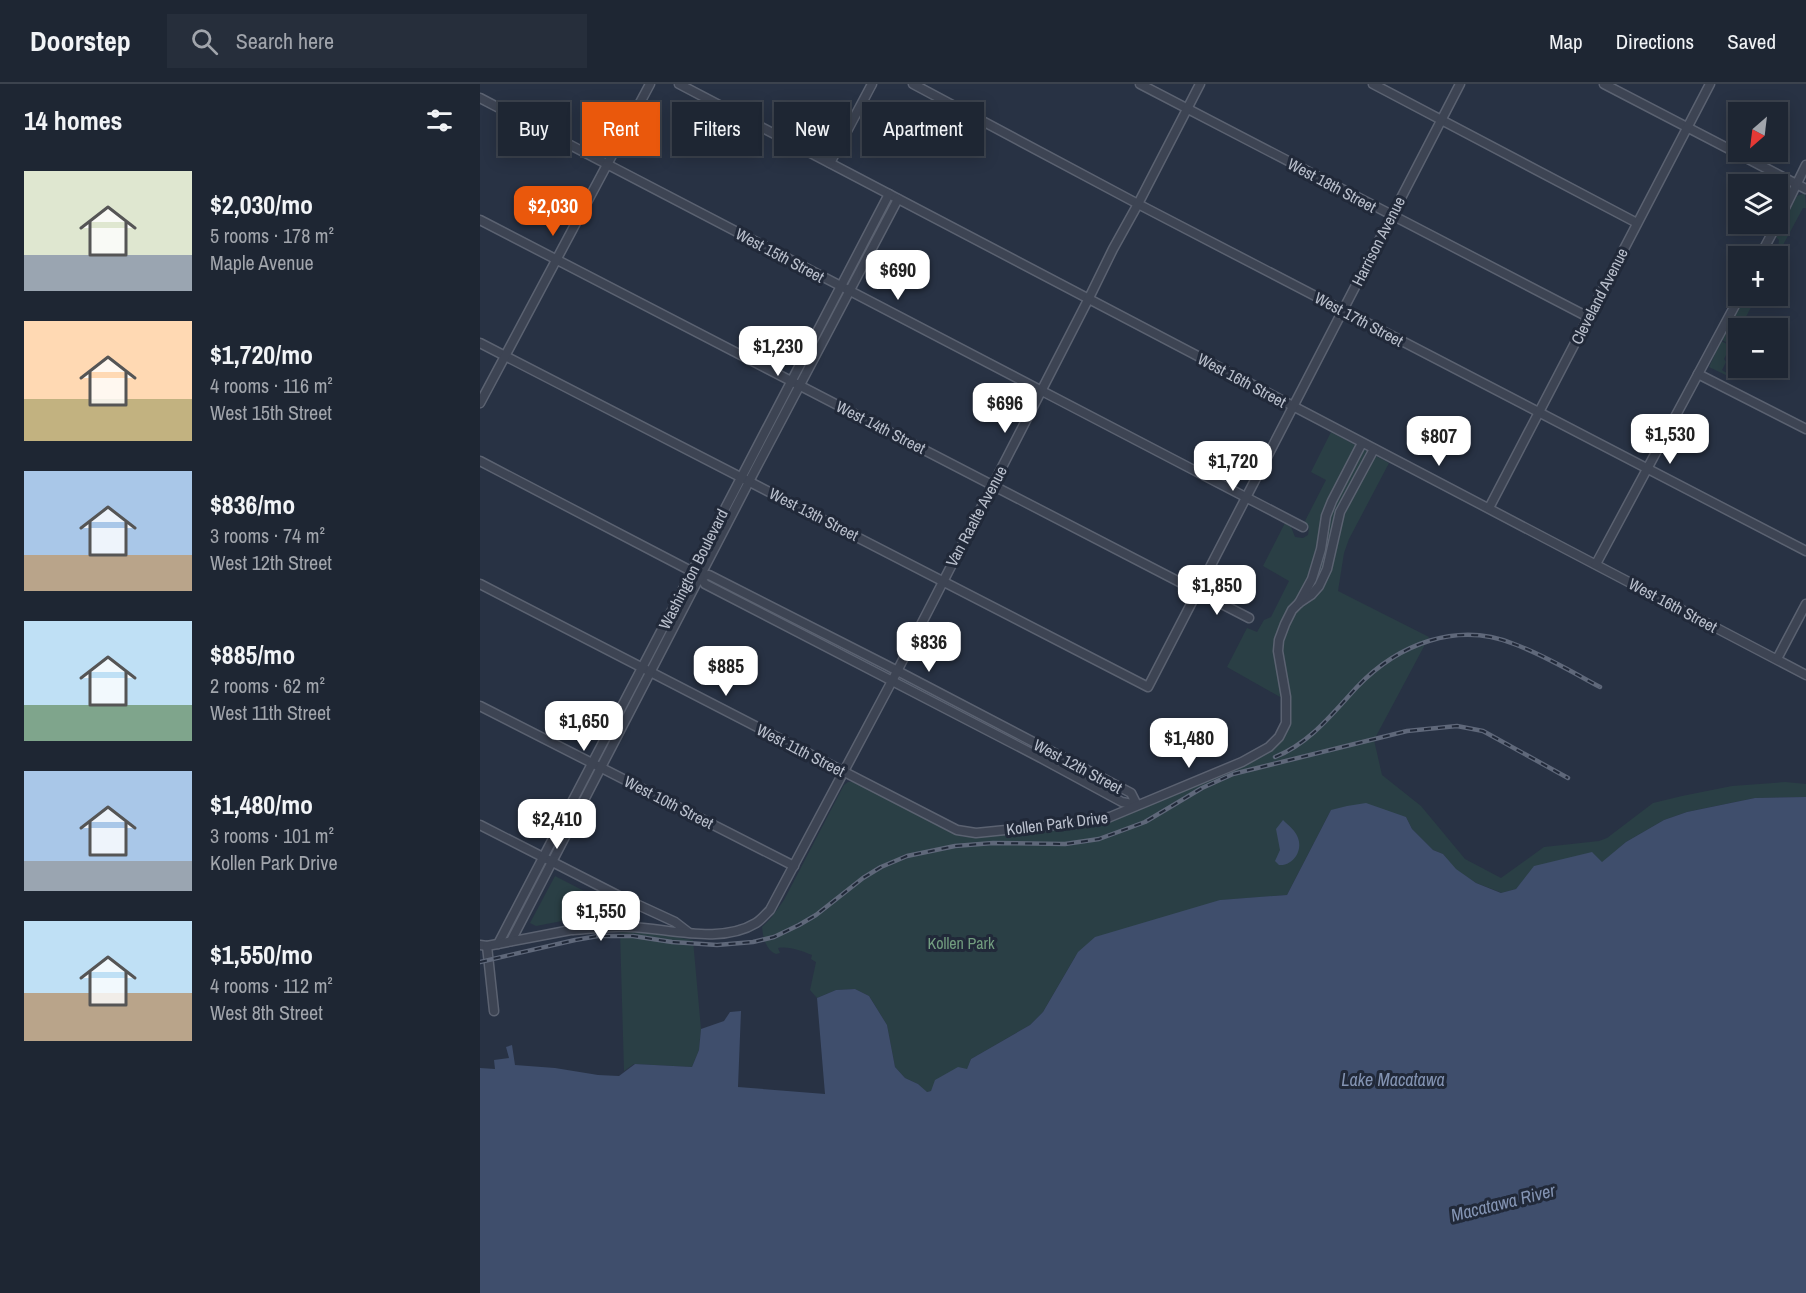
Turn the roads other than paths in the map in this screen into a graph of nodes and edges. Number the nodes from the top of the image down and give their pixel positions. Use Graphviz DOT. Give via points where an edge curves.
graph roads {
  1 [pos="650,84"];
  2 [pos="679,84"];
  3 [pos="872,84"];
  4 [pos="914,84"];
  5 [pos="1140,84"];
  6 [pos="1200,84"];
  7 [pos="1373,84"];
  8 [pos="1460,84"];
  9 [pos="1604,84"];
  10 [pos="1710,84"];
  11 [pos="480,98"];
  12 [pos="1186,108"];
  13 [pos="1441,120"];
  14 [pos="1687,128"];
  15 [pos="830,163"];
  16 [pos="607,164"];
  17 [pos="1806,165"];
  18 [pos="1797,184"];
  19 [pos="1806,189"];
  20 [pos="889,194"];
  21 [pos="898,199"];
  22 [pos="1788,202"];
  23 [pos="1138,204"];
  24 [pos="1391,215"];
  25 [pos="480,220"];
  26 [pos="1637,223"];
  27 [pos="556,260"];
  28 [pos="841,286"];
  29 [pos="849,290"];
  30 [pos="1089,298"];
  31 [pos="1735,306"];
  32 [pos="1342,310"];
  33 [pos="1588,318"];
  34 [pos="480,343"];
  35 [pos="506,356"];
  36 [pos="1698,374"];
  37 [pos="791,381"];
  38 [pos="800,386"];
  39 [pos="1042,390"];
  40 [pos="480,403"];
  41 [pos="1292,407"];
  42 [pos="1539,413"];
  43 [pos="1806,429"];
  44 [pos="1362,443"];
  45 [pos="1374,449"];
  46 [pos="480,461"];
  47 [pos="1646,467"];
  48 [pos="741,477"];
  49 [pos="749,481"];
  50 [pos="993,485"];
  51 [pos="1246,496"];
  52 [pos="1489,508"];
  53 [pos="1304,526"];
  54 [pos="1806,550"];
  55 [pos="1596,564"];
  56 [pos="691,571"];
  57 [pos="700,576"];
  58 [pos="943,580"];
  59 [pos="480,584"];
  60 [pos="1197,591"];
  61 [pos="1299,603"];
  62 [pos="1806,604"];
  63 [pos="1249,618"];
  64 [pos="1777,659"];
  65 [pos="646,670"];
  66 [pos="897,671"];
  67 [pos="1806,675"];
  68 [pos="892,681"];
  69 [pos="1148,687"];
  70 [pos="480,706"];
  71 [pos="597,765"];
  72 [pos="843,772"];
  73 [pos="1137,805"];
  74 [pos="480,825"];
  75 [pos="963,832"];
  76 [pos="548,860"];
  77 [pos="794,866"];
  78 [pos="623,898"];
  79 [pos="625,916"];
  80 [pos="628,927"];
  81 [pos="573,930"];
  82 [pos="688,932"];
  83 [pos="510,942"];
  84 [pos="498,944"];
  85 [pos="484,945"];
  86 [pos="494,1011"];
  1 -- 16 [label="street"];
  2 -- 15 [label="street, West 16th Street"];
  3 -- 15 [label="street"];
  4 -- 23 [label="street, West 17th Street"];
  5 -- 12 [label="street, West 18th Street"];
  6 -- 12 [label="street, Van Raalte Avenue"];
  7 -- 13 [label="street"];
  8 -- 13 [label="street, Harrison Avenue"];
  9 -- 14 [label="street"];
  10 -- 14 [label="street, Cleveland Avenue"];
  11 -- 16 [label="street, West 15th Street"];
  12 -- 23 [label="street, Van Raalte Avenue"];
  12 -- 24 [label="street, West 18th Street"];
  13 -- 24 [label="street, Harrison Avenue"];
  13 -- 26 [label="street"];
  14 -- 18 [label="street"];
  14 -- 26 [label="street, Cleveland Avenue"];
  15 -- 20 [label="street, West 16th Street"];
  16 -- 27 [label="street"];
  16 -- 28 [label="street, West 15th Street"];
  17 -- 18 [label="street"];
  18 -- 19 [label="street"];
  18 -- 22 [label="street"];
  20 -- 21 [label="street, West 16th Street"];
  20 -- 28 [label="street, Washington Boulevard"];
  21 -- 29 [label="street, Washington Boulevard"];
  21 -- 30 [label="street, West 16th Street"];
  23 -- 30 [label="street, Van Raalte Avenue"];
  23 -- 32 [label="street, West 17th Street"];
  24 -- 32 [label="street, Harrison Avenue"];
  24 -- 33 [label="street, West 18th Street"];
  25 -- 27 [label="street, West 14th Street"];
  26 -- 33 [label="street, Cleveland Avenue"];
  27 -- 35 [label="street"];
  27 -- 37 [label="street, West 14th Street"];
  28 -- 29 [label="street, West 15th Street"];
  28 -- 37 [label="street, Washington Boulevard"];
  29 -- 38 [label="street, Washington Boulevard"];
  29 -- 39 [label="street, West 15th Street"];
  30 -- 39 [label="street, Van Raalte Avenue"];
  30 -- 41 [label="street, West 16th Street"];
  31 -- 36 [label="street"];
  32 -- 41 [label="street, Harrison Avenue"];
  32 -- 42 [label="street, West 17th Street"];
  33 -- 42 [label="street, Cleveland Avenue"];
  34 -- 35 [label="street, West 13th Street"];
  35 -- 40 [label="street"];
  35 -- 48 [label="street, West 13th Street"];
  36 -- 43 [label="street"];
  36 -- 47 [label="street"];
  37 -- 38 [label="street, West 14th Street"];
  37 -- 48 [label="street, Washington Boulevard"];
  38 -- 49 [label="street, Washington Boulevard"];
  38 -- 50 [label="street, West 14th Street"];
  39 -- 50 [label="street, Van Raalte Avenue"];
  39 -- 51 [label="street, West 15th Street"];
  41 -- 44 [label="street, West 16th Street"];
  41 -- 51 [label="street, Harrison Avenue"];
  42 -- 47 [label="street, West 17th Street"];
  42 -- 52 [label="street, Cleveland Avenue"];
  44 -- 45 [label="street, West 16th Street"];
  44 -- 61 [label="street, Kollen Park Drive" via="1329,508 1314,572"];
  45 -- 52 [label="street, West 16th Street"];
  45 -- 61 [label="street, Kollen Park Drive" via="1340,513 1319,586"];
  46 -- 56 [label="street, West 12th Street"];
  47 -- 54 [label="street, West 17th Street"];
  47 -- 55 [label="street"];
  48 -- 49 [label="street, West 13th Street"];
  48 -- 56 [label="street, Washington Boulevard"];
  49 -- 57 [label="street, Washington Boulevard"];
  49 -- 58 [label="street, West 13th Street"];
  50 -- 58 [label="street, Van Raalte Avenue"];
  50 -- 60 [label="street, West 14th Street"];
  51 -- 53 [label="street, West 15th Street"];
  51 -- 60 [label="street, Harrison Avenue"];
  52 -- 55 [label="street, West 16th Street"];
  55 -- 64 [label="street, West 16th Street"];
  56 -- 57 [label="street, West 12th Street"];
  56 -- 65 [label="street, Washington Boulevard"];
  57 -- 65 [label="street, Washington Boulevard"];
  57 -- 66 [label="street, West 12th Street" via="709,575"];
  57 -- 68 [label="street, West 12th Street" via="705,584"];
  58 -- 66 [label="street, Van Raalte Avenue"];
  58 -- 69 [label="street, West 13th Street"];
  59 -- 65 [label="street, West 11th Street"];
  60 -- 63 [label="street, West 14th Street"];
  60 -- 69 [label="street, Harrison Avenue"];
  61 -- 73 [label="street, Kollen Park Drive" via="1279,640 1286,697 1286,723 1279,737 1242,762"];
  62 -- 64 [label="street"];
  64 -- 67 [label="street, West 16th Street"];
  65 -- 71 [label="street, Washington Boulevard"];
  65 -- 72 [label="street, West 11th Street"];
  66 -- 68 [label="street, Van Raalte Avenue"];
  66 -- 73 [label="street, West 12th Street" via="1131,793"];
  68 -- 72 [label="street, Van Raalte Avenue"];
  68 -- 73 [label="street, West 12th Street" via="1122,802"];
  70 -- 71 [label="street, West 10th Street"];
  71 -- 76 [label="street, Washington Boulevard"];
  71 -- 77 [label="street, West 10th Street"];
  72 -- 75 [label="street, West 11th Street"];
  72 -- 77 [label="street, Van Raalte Avenue"];
  73 -- 75 [label="street, Kollen Park Drive" via="1110,817 1085,822"];
  74 -- 76 [label="street"];
  76 -- 78 [label="street"];
  76 -- 83 [label="street, Washington Boulevard"];
  76 -- 84 [label="street, Washington Boulevard"];
  77 -- 82 [label="street, Van Raalte Avenue" via="759,922 735,932"];
  78 -- 79 [label="street"];
  78 -- 82 [label="street"];
  79 -- 80 [label="street"];
  79 -- 81 [label="street"];
  80 -- 81 [label="street"];
  80 -- 82 [label="street"];
  81 -- 83 [label="street"];
  83 -- 84 [label="street"];
  84 -- 85 [label="street"];
  85 -- 86 [label="street"];
}
